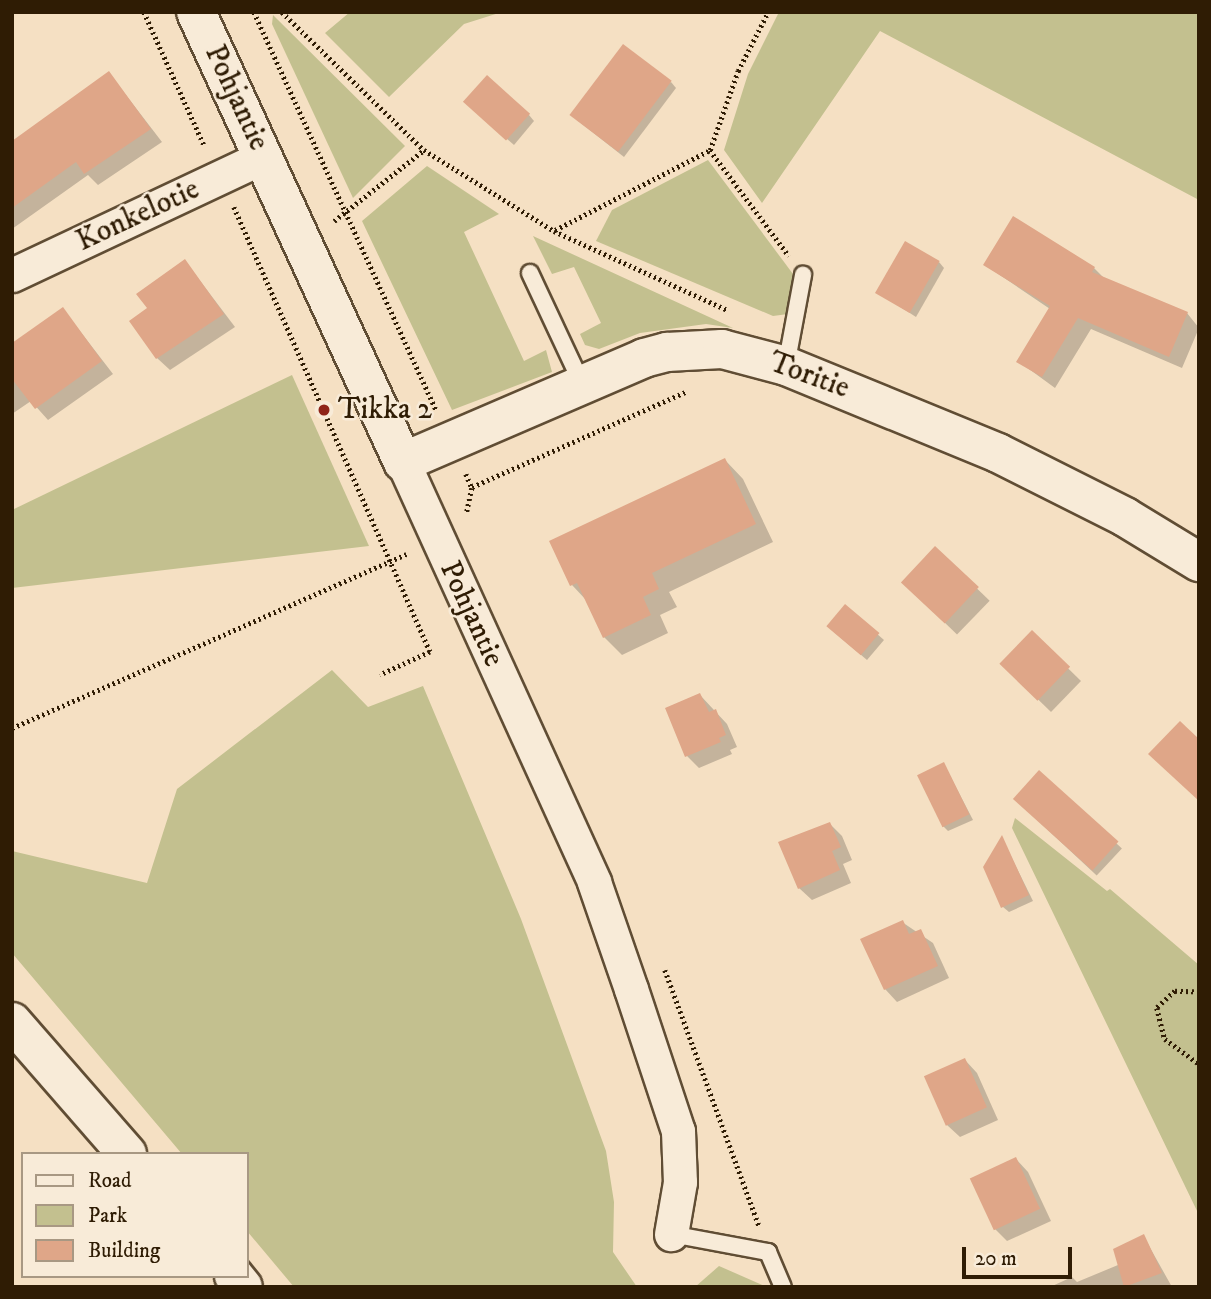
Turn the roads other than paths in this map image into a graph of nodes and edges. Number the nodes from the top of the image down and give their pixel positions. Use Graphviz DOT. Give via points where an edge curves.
graph roads {
  1 [pos="197,12"];
  2 [pos="263,157"];
  3 [pos="530,273"];
  4 [pos="12,275"];
  5 [pos="803,275"];
  6 [pos="786,366"];
  7 [pos="581,382"];
  8 [pos="402,462"];
  9 [pos="1199,562"];
  10 [pos="12,1023"];
  11 [pos="125,1152"];
  12 [pos="671,1234"];
  13 [pos="783,1287"];
  1 -- 2 [label="street, Pohjantie"];
  2 -- 4 [label="street, Konkelotie"];
  2 -- 8 [label="street, Pohjantie"];
  3 -- 7 [label="lane"];
  5 -- 6 [label="lane"];
  6 -- 7 [label="street, Toritie" via="722,349 692,349 644,358"];
  6 -- 9 [label="street, Toritie" via="998,453 1125,517"];
  7 -- 8 [label="street, Toritie"];
  8 -- 12 [label="street, Pohjantie" via="594,882 623,965 678,1131 680,1182"];
  10 -- 11 [label="street"];
  12 -- 13 [label="lane" via="768,1252"];
}
